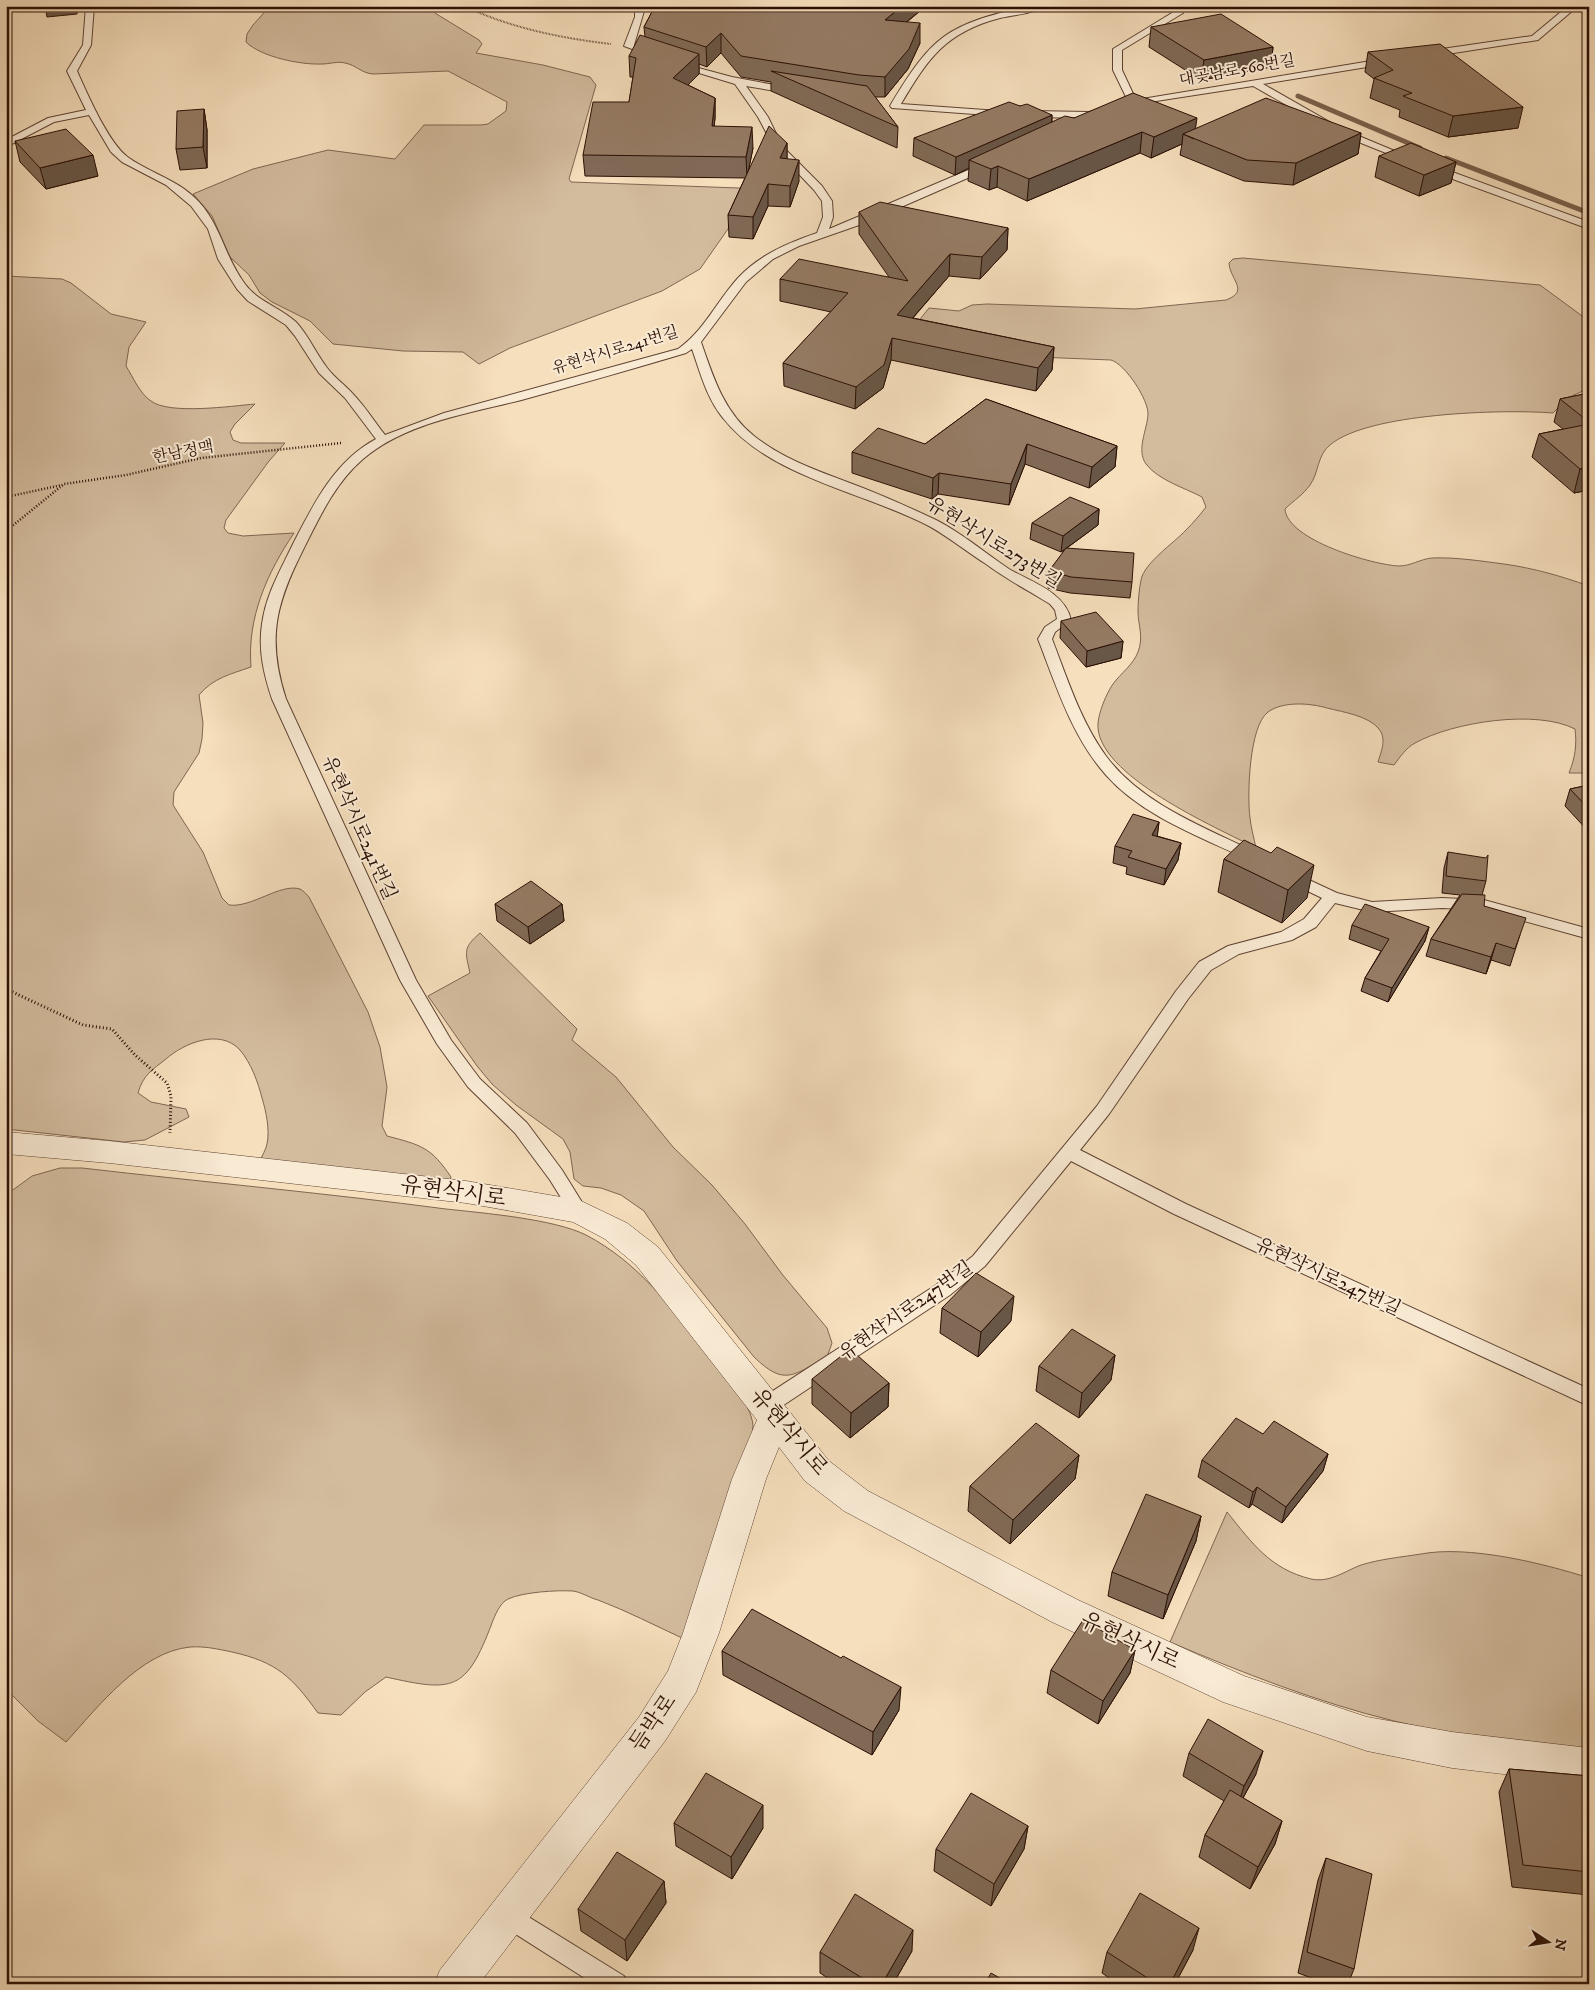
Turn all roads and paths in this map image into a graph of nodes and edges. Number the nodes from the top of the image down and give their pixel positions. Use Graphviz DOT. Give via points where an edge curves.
graph roads {
  1 [pos="90,6"];
  2 [pos="464,6"];
  3 [pos="639,6"];
  4 [pos="1040,6"];
  5 [pos="1574,6"];
  6 [pos="1180,11"];
  7 [pos="629,46"];
  8 [pos="738,81"];
  9 [pos="1254,83"];
  10 [pos="804,93"];
  11 [pos="1133,102"];
  12 [pos="92,112"];
  13 [pos="1089,115"];
  14 [pos="1069,129"];
  15 [pos="6,144"];
  16 [pos="1004,158"];
  17 [pos="1589,226"];
  18 [pos="822,234"];
  19 [pos="694,342"];
  20 [pos="382,440"];
  21 [pos="64,484"];
  22 [pos="6,496"];
  23 [pos="6,531"];
  24 [pos="1264,863"];
  25 [pos="1281,871"];
  26 [pos="1332,897"];
  27 [pos="1589,934"];
  28 [pos="6,989"];
  29 [pos="6,1143"];
  30 [pos="1069,1152"];
  31 [pos="168,1160"];
  32 [pos="579,1212"];
  33 [pos="1589,1398"];
  34 [pos="770,1412"];
  35 [pos="1589,1766"];
  36 [pos="506,1915"];
  37 [pos="454,1984"];
  38 [pos="616,1984"];
  1 -- 12 [label="lane" via="87,45 72,71"];
  2 -- 7 [label="path" via="508,25 540,33"];
  3 -- 7 [label="lane" via="641,14"];
  4 -- 13 [label="lane, 대곶남로560번길" via="973,24 946,37 890,105 938,111"];
  5 -- 9 [label="lane, 대곶남로560번길" via="1535,38"];
  6 -- 11 [label="lane" via="1118,49 1119,72 1124,89"];
  7 -- 8 [label="lane"];
  8 -- 10 [label="lane"];
  8 -- 18 [label="lane" via="778,147 827,201 828,217"];
  9 -- 11 [label="lane, 대곶남로560번길"];
  9 -- 17 [label="lane" via="1360,140"];
  11 -- 13 [label="lane, 대곶남로560번길"];
  12 -- 15 [label="lane" via="52,120"];
  12 -- 20 [label="lane" via="116,152 170,183 195,204 212,229 223,258 241,287 252,299 290,323 323,371 349,396"];
  13 -- 14 [label="lane"];
  16 -- 18 [label="lane, 유현삭시로241번길" via="858,222"];
  18 -- 19 [label="lane, 유현삭시로241번길" via="769,257 742,280"];
  19 -- 20 [label="lane, 유현삭시로241번길" via="682,350 439,419"];
  19 -- 24 [label="lane, 유현삭시로273번길" via="727,416 750,439 796,468 860,491 934,524 1055,602 1062,610 1064,620 1050,630 1045,639 1068,698 1111,773 1157,806"];
  20 -- 21 [label="path, 한남정맥" via="201,458 126,475"];
  20 -- 32 [label="lane, 유현삭시로241번길" via="346,468 317,511 290,562 268,616 269,674 347,851 413,988 445,1044 474,1083 521,1128"];
  21 -- 22 [label="path, 한남정맥"];
  21 -- 23 [label="path"];
  25 -- 26 [label="lane"];
  26 -- 27 [label="lane" via="1372,907 1442,903 1484,905"];
  26 -- 30 [label="lane, 유현삭시로247번길" via="1310,923 1294,932 1234,950 1205,966 1103,1110"];
  28 -- 31 [label="path" via="83,1025 112,1029 167,1083 171,1096"];
  29 -- 31 [label="street, 유현삭시로"];
  30 -- 33 [label="lane, 유현삭시로247번길" via="1180,1209"];
  30 -- 34 [label="lane, 유현삭시로247번길" via="979,1261"];
  31 -- 32 [label="street, 유현삭시로" via="466,1192"];
  32 -- 34 [label="street, 유현삭시로" via="616,1231 647,1256"];
  34 -- 35 [label="street, 유현삭시로" via="817,1471 856,1501 1066,1611 1236,1690 1367,1734 1452,1750"];
  34 -- 36 [label="street, 듬박로" via="701,1633 682,1680 652,1729"];
  36 -- 37 [label="street, 듬박로"];
  36 -- 38 [label="lane"];
}
